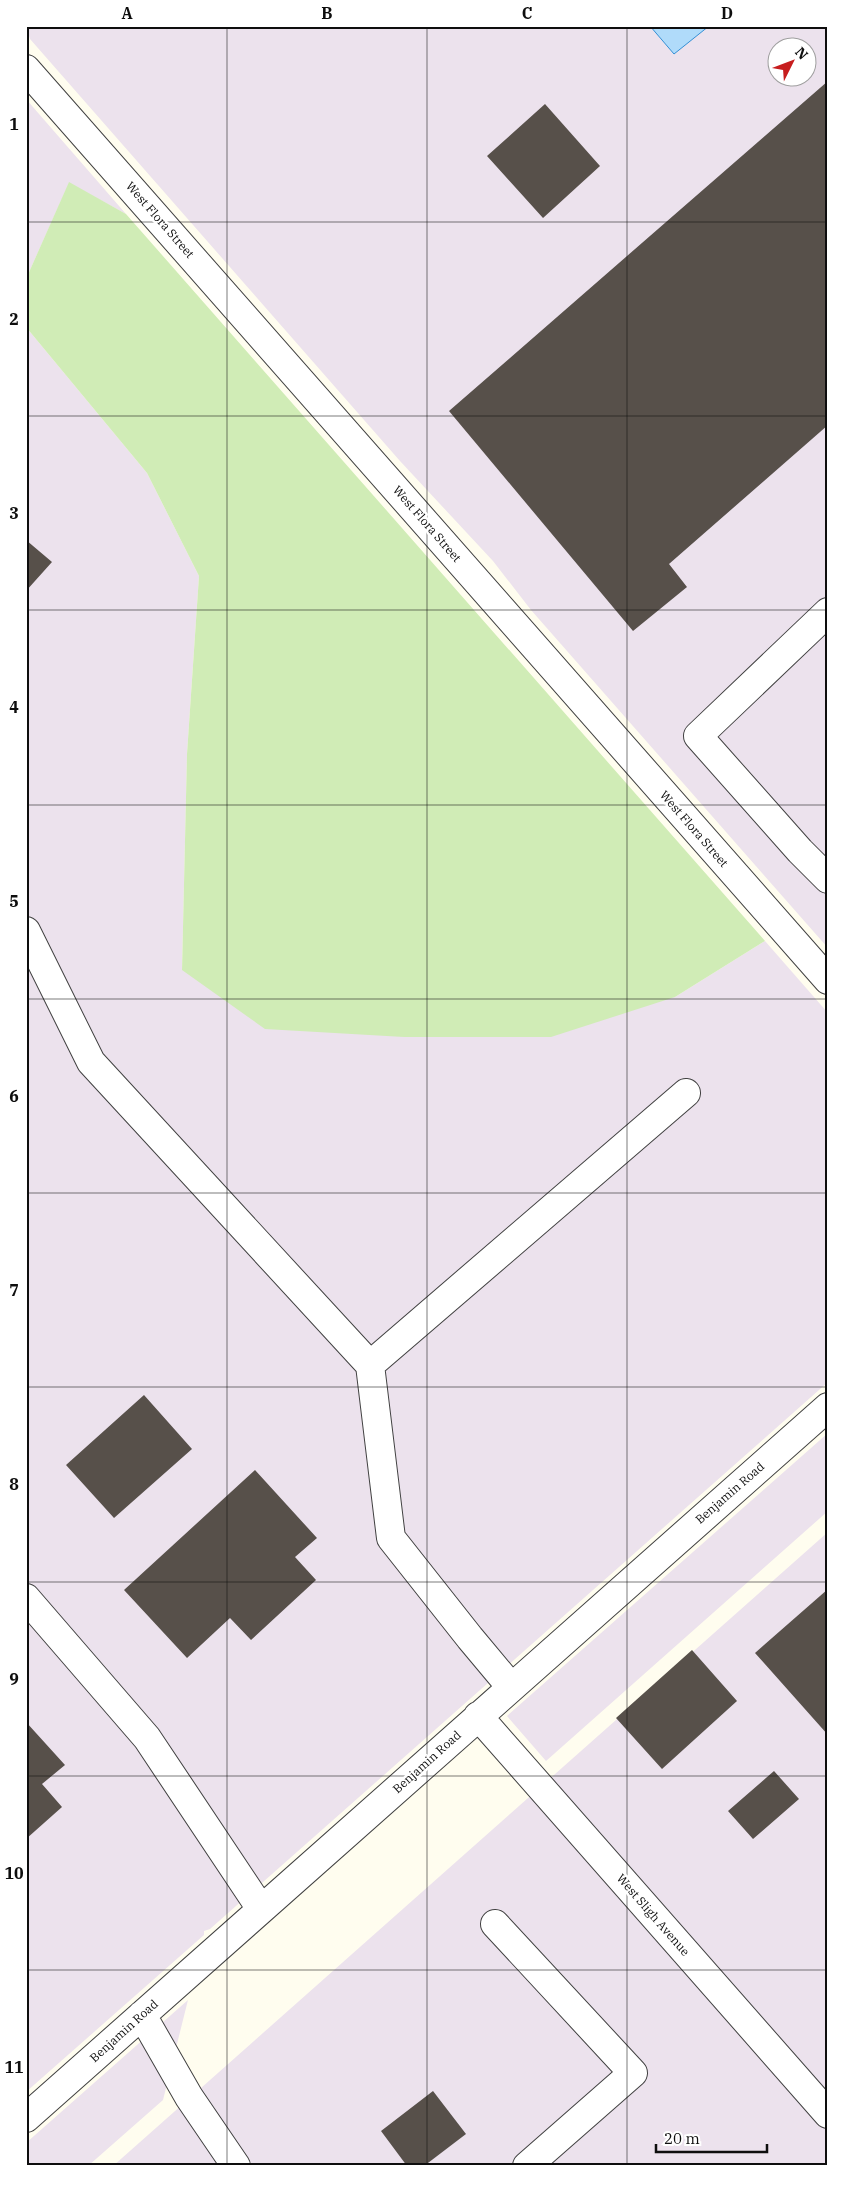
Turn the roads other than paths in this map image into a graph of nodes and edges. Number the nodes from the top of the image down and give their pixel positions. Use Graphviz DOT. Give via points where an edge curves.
graph roads {
  1 [pos="26,68"];
  2 [pos="828,612"];
  3 [pos="828,879"];
  4 [pos="26,930"];
  5 [pos="828,980"];
  6 [pos="686,1093"];
  7 [pos="370,1365"];
  8 [pos="828,1407"];
  9 [pos="26,1598"];
  10 [pos="511,1687"];
  11 [pos="478,1716"];
  12 [pos="261,1909"];
  13 [pos="495,1924"];
  14 [pos="142,2015"];
  15 [pos="828,2114"];
  16 [pos="26,2118"];
  17 [pos="236,2166"];
  18 [pos="528,2166"];
  1 -- 5 [label="street, West Flora Street"];
  2 -- 3 [label="street" via="698,736"];
  4 -- 7 [label="street" via="91,1062"];
  6 -- 7 [label="street"];
  7 -- 10 [label="street" via="391,1538"];
  8 -- 10 [label="street, Benjamin Road"];
  9 -- 12 [label="street" via="148,1738"];
  10 -- 11 [label="street, Benjamin Road"];
  11 -- 12 [label="street, Benjamin Road"];
  11 -- 15 [label="street, West Sligh Avenue"];
  12 -- 14 [label="street, Benjamin Road"];
  13 -- 18 [label="street" via="633,2073"];
  14 -- 16 [label="street, Benjamin Road"];
  14 -- 17 [label="street" via="189,2098"];
}
